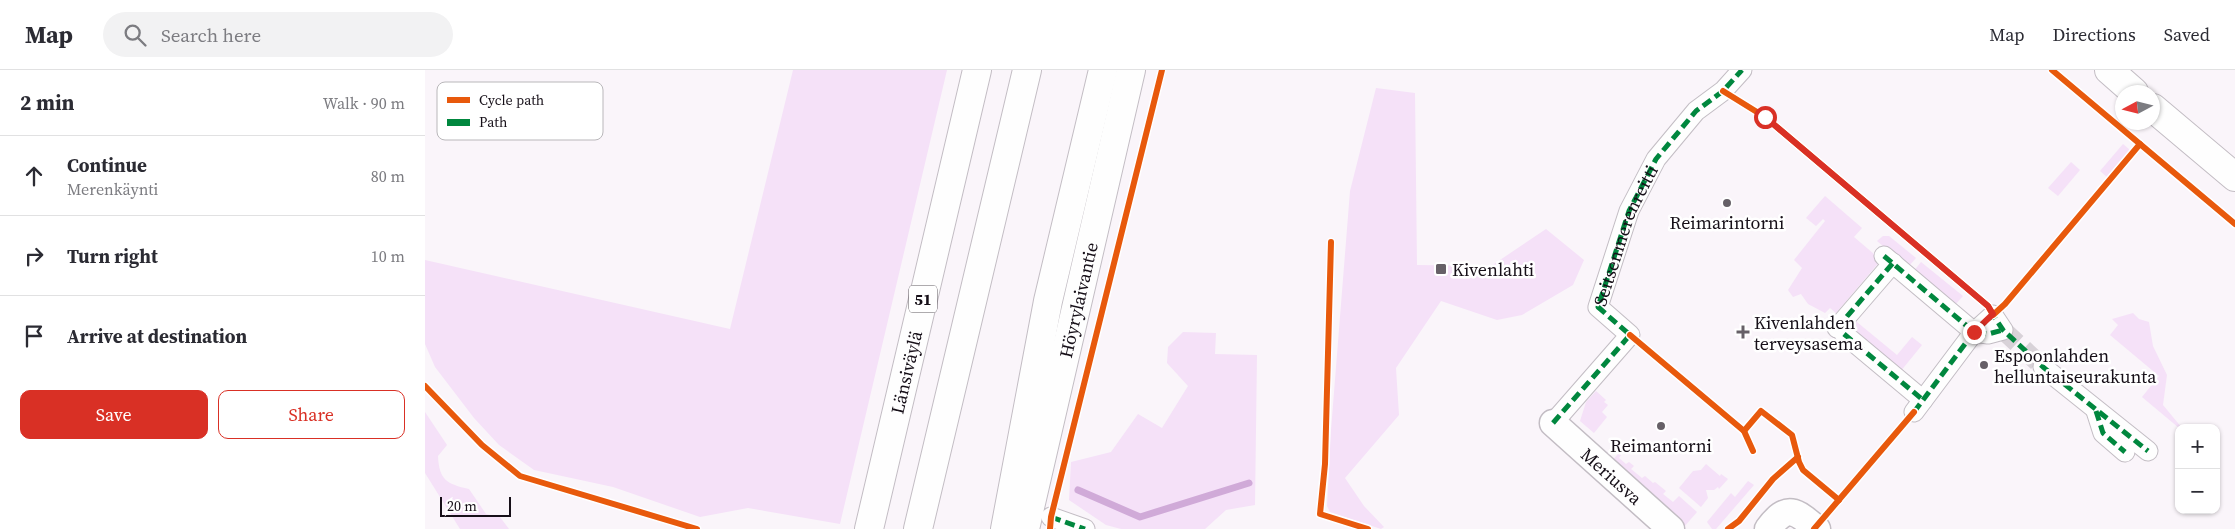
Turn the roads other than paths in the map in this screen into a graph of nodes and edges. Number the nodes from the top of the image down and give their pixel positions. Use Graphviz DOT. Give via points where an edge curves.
graph roads {
  1 [pos="977,70"];
  2 [pos="1027,70"];
  3 [pos="1103,70"];
  4 [pos="1131,70"];
  5 [pos="1742,70"];
  6 [pos="2109,70"];
  7 [pos="2126,85"];
  8 [pos="2160,114"];
  9 [pos="2235,178"];
  10 [pos="1974,332"];
  11 [pos="2043,367"];
  12 [pos="952,387"];
  13 [pos="2096,411"];
  14 [pos="1553,423"];
  15 [pos="2125,452"];
  16 [pos="2148,452"];
  17 [pos="1051,517"];
  18 [pos="869,529"];
  19 [pos="918,529"];
  20 [pos="931,529"];
  21 [pos="1005,529"];
  22 [pos="1025,529"];
  23 [pos="1085,529"];
  24 [pos="1671,529"];
  25 [pos="1767,529"];
  26 [pos="1817,529"];
  1 -- 18 [label="main road, Länsiväylä / 51"];
  2 -- 12 [label="main road"];
  3 -- 21 [label="main road, Höyrylaivantie" via="1048,301"];
  4 -- 22 [label="main road, Höyrylaivantie"];
  5 -- 14 [label="street, Seitsenmerenreitti" via="1723,91 1697,111 1651,168 1629,211 1598,306 1630,335"];
  6 -- 7 [label="main road"];
  8 -- 9 [label="main road"];
  10 -- 10 [label="street" via="1988,334 2003,330 1993,314"];
  10 -- 10 [label="street" via="1889,260 1840,331 1918,406"];
  11 -- 13 [label="street"];
  12 -- 19 [label="main road"];
  12 -- 20 [label="main road"];
  13 -- 15 [label="street" via="2103,433"];
  13 -- 16 [label="street"];
  14 -- 24 [label="street, Meriusva"];
  17 -- 23 [label="street"];
  25 -- 26 [label="street" via="1780,516 1791,511 1797,512"];
}
